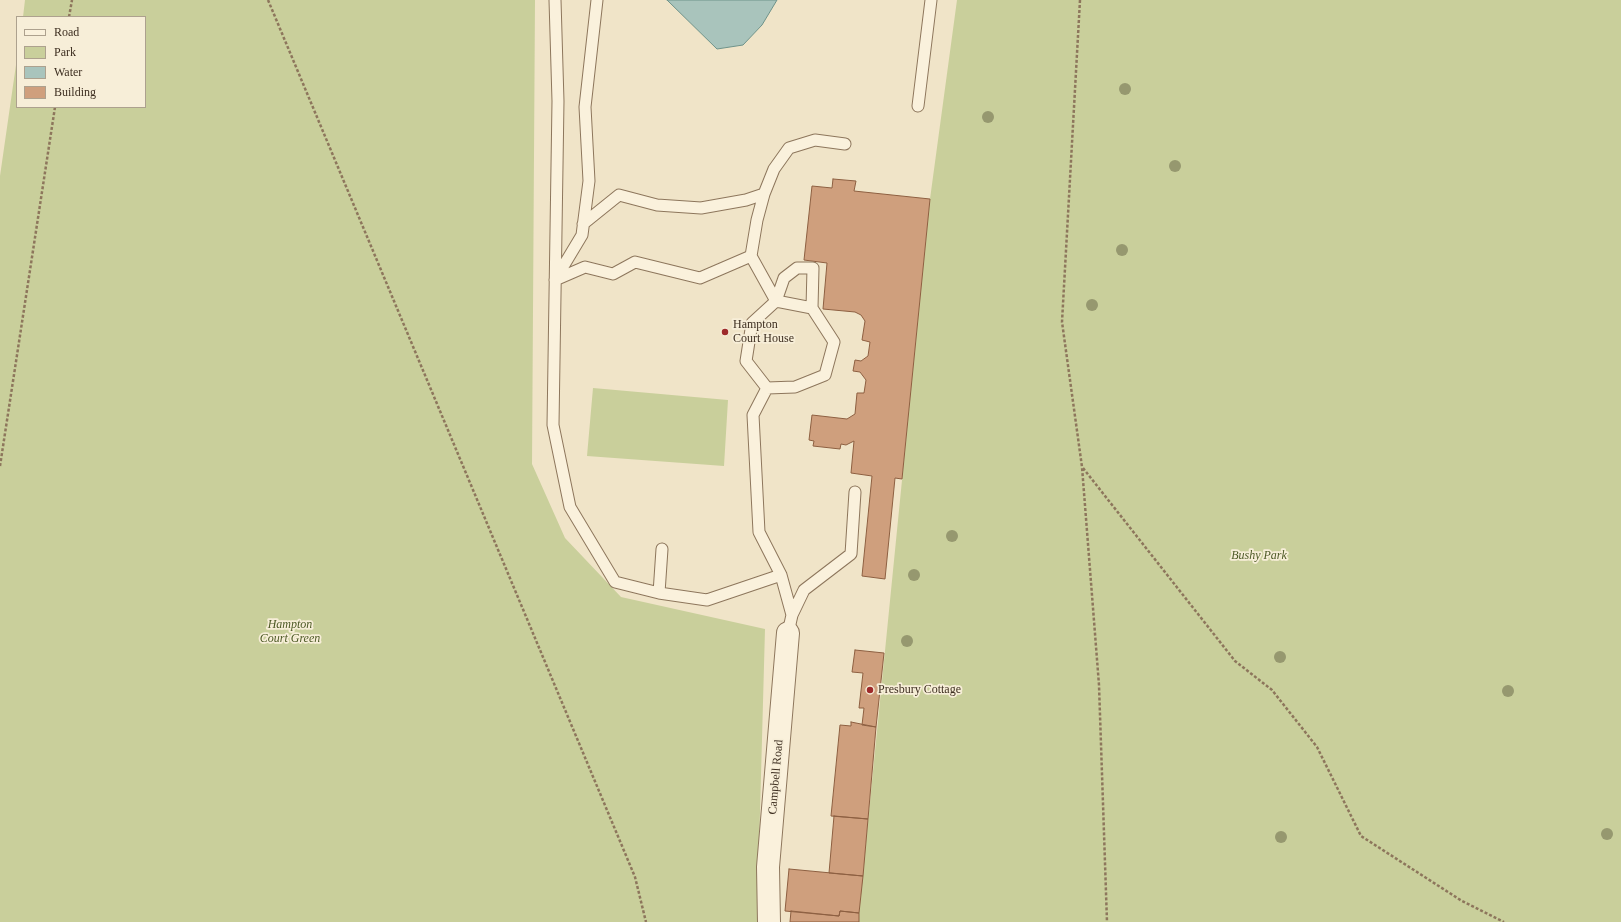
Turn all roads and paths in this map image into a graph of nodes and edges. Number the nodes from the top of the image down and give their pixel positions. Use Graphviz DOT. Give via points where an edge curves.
graph roads {
  1 [pos="72,0"];
  2 [pos="268,0"];
  3 [pos="555,0"];
  4 [pos="597,0"];
  5 [pos="931,0"];
  6 [pos="1080,0"];
  7 [pos="69,16"];
  8 [pos="918,106"];
  9 [pos="55,108"];
  10 [pos="846,144"];
  11 [pos="764,194"];
  12 [pos="583,224"];
  13 [pos="751,256"];
  14 [pos="555,280"];
  15 [pos="776,300"];
  16 [pos="812,308"];
  17 [pos="767,388"];
  18 [pos="0,466"];
  19 [pos="1082,467"];
  20 [pos="855,492"];
  21 [pos="662,549"];
  22 [pos="781,575"];
  23 [pos="659,593"];
  24 [pos="790,624"];
  25 [pos="646,922"];
  26 [pos="769,922"];
  27 [pos="1107,922"];
  28 [pos="1504,922"];
  1 -- 7 [label="path"];
  2 -- 25 [label="path" via="635,877"];
  3 -- 14 [label="lane" via="558,101"];
  4 -- 12 [label="lane" via="585,107 589,181"];
  5 -- 8 [label="lane"];
  6 -- 19 [label="path" via="1062,322"];
  9 -- 18 [label="path"];
  10 -- 11 [label="lane" via="815,140 789,148 774,169"];
  11 -- 12 [label="lane" via="701,208 657,205 619,195"];
  11 -- 13 [label="lane"];
  12 -- 14 [label="lane" via="582,235"];
  13 -- 14 [label="lane" via="700,278 635,262 613,274 585,267"];
  13 -- 15 [label="lane"];
  14 -- 23 [label="lane" via="553,425 570,506 614,582"];
  15 -- 16 [label="lane"];
  15 -- 16 [label="lane" via="784,278 797,268 813,268"];
  15 -- 17 [label="lane" via="752,323 746,361"];
  16 -- 17 [label="lane" via="834,342 825,375 795,387"];
  17 -- 22 [label="lane" via="753,415 759,532"];
  19 -- 27 [label="path" via="1099,685"];
  19 -- 28 [label="path" via="1235,661 1272,690 1317,747 1361,836 1462,901"];
  20 -- 24 [label="lane" via="851,554 804,590"];
  21 -- 23 [label="lane"];
  22 -- 23 [label="lane" via="707,600"];
  22 -- 24 [label="lane"];
  24 -- 26 [label="street, Campbell Road" via="768,867"];
}
